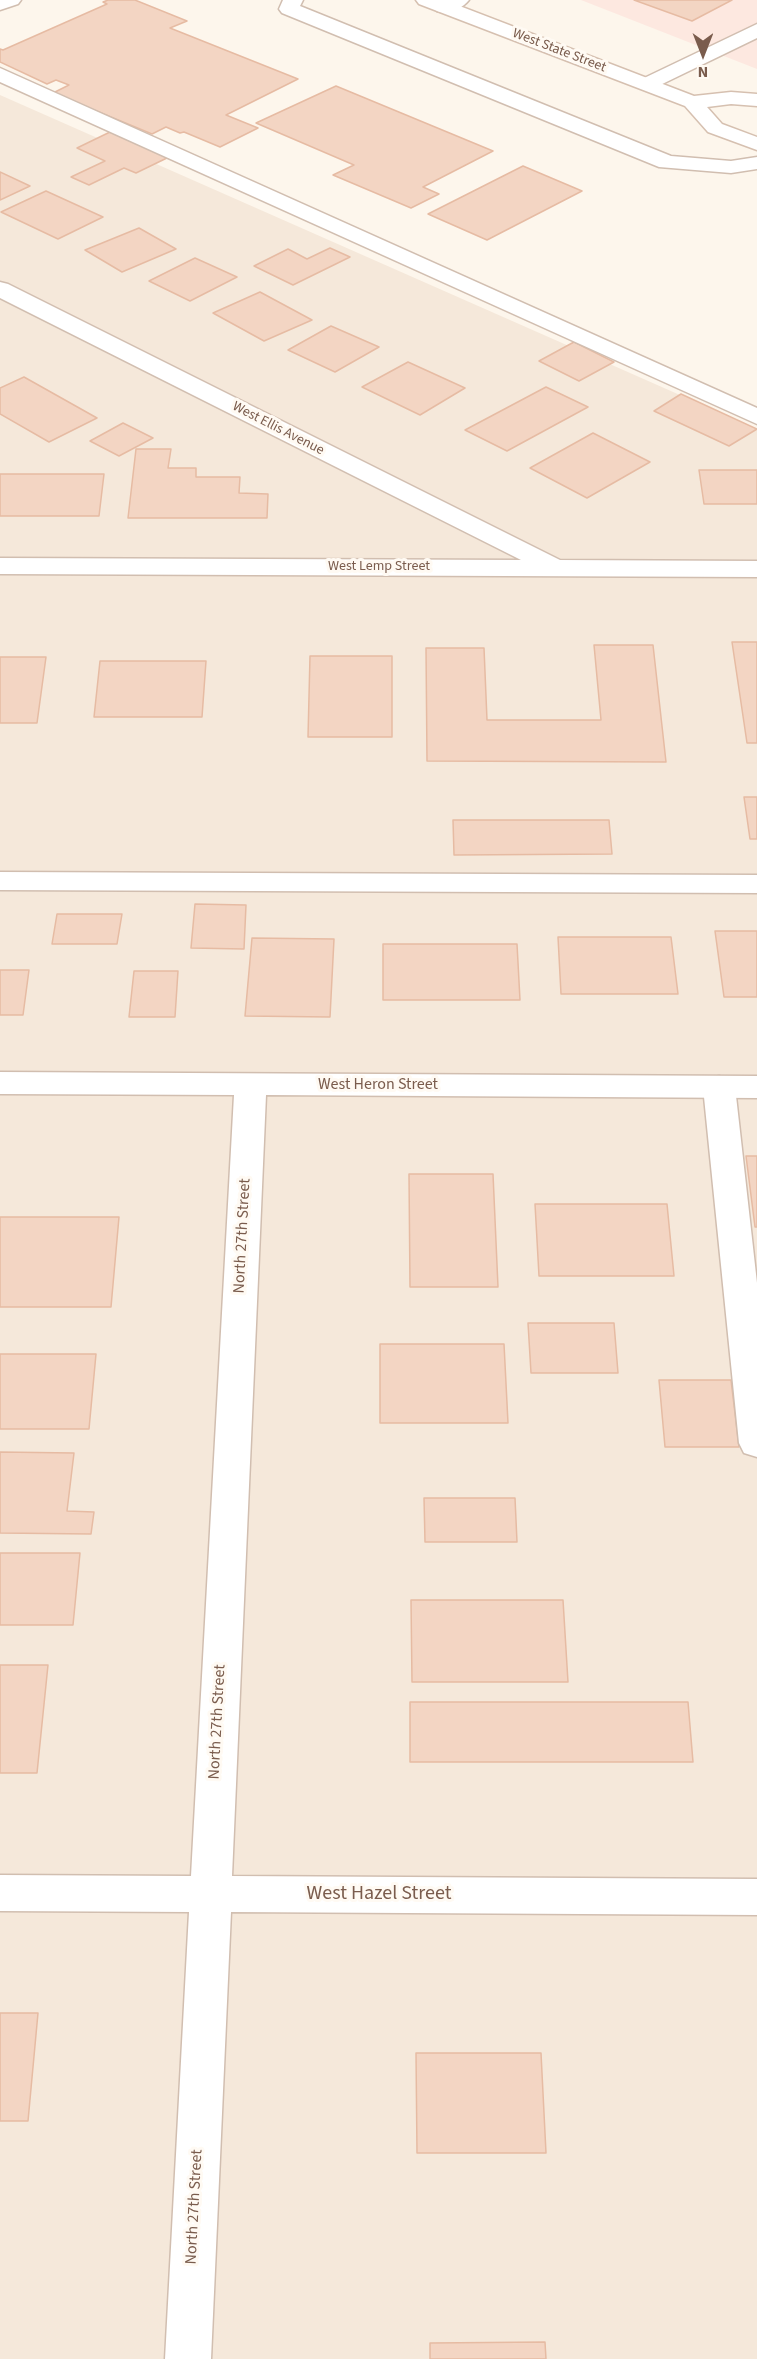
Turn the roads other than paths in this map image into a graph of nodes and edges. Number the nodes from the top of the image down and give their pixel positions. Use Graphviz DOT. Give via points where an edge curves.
graph roads {
  1 [pos="11,0"];
  2 [pos="293,0"];
  3 [pos="443,2"];
  4 [pos="0,4"];
  5 [pos="757,30"];
  6 [pos="0,74"];
  7 [pos="647,84"];
  8 [pos="757,100"];
  9 [pos="692,102"];
  10 [pos="757,144"];
  11 [pos="757,163"];
  12 [pos="0,290"];
  13 [pos="757,417"];
  14 [pos="0,566"];
  15 [pos="556,568"];
  16 [pos="757,569"];
  17 [pos="0,881"];
  18 [pos="757,884"];
  19 [pos="0,1083"];
  20 [pos="251,1084"];
  21 [pos="719,1087"];
  22 [pos="757,1087"];
  23 [pos="757,1443"];
  24 [pos="0,1893"];
  25 [pos="210,1894"];
  26 [pos="757,1897"];
  27 [pos="188,2359"];
  1 -- 4 [label="street"];
  2 -- 11 [label="street" via="289,9 667,162 731,167"];
  3 -- 7 [label="street, West State Street"];
  5 -- 7 [label="street"];
  6 -- 13 [label="street"];
  7 -- 9 [label="street, West State Street"];
  8 -- 9 [label="street, West State Street"];
  9 -- 10 [label="street, West State Street" via="715,128"];
  12 -- 15 [label="street, West Ellis Avenue"];
  14 -- 15 [label="street, West Lemp Street"];
  15 -- 16 [label="street, West Lemp Street"];
  17 -- 18 [label="street"];
  19 -- 20 [label="street, West Heron Street"];
  20 -- 21 [label="street, West Heron Street"];
  20 -- 25 [label="street, North 27th Street"];
  21 -- 22 [label="street, West Heron Street"];
  21 -- 23 [label="street"];
  24 -- 25 [label="street, West Hazel Street"];
  25 -- 26 [label="street, West Hazel Street"];
  25 -- 27 [label="street, North 27th Street"];
}
